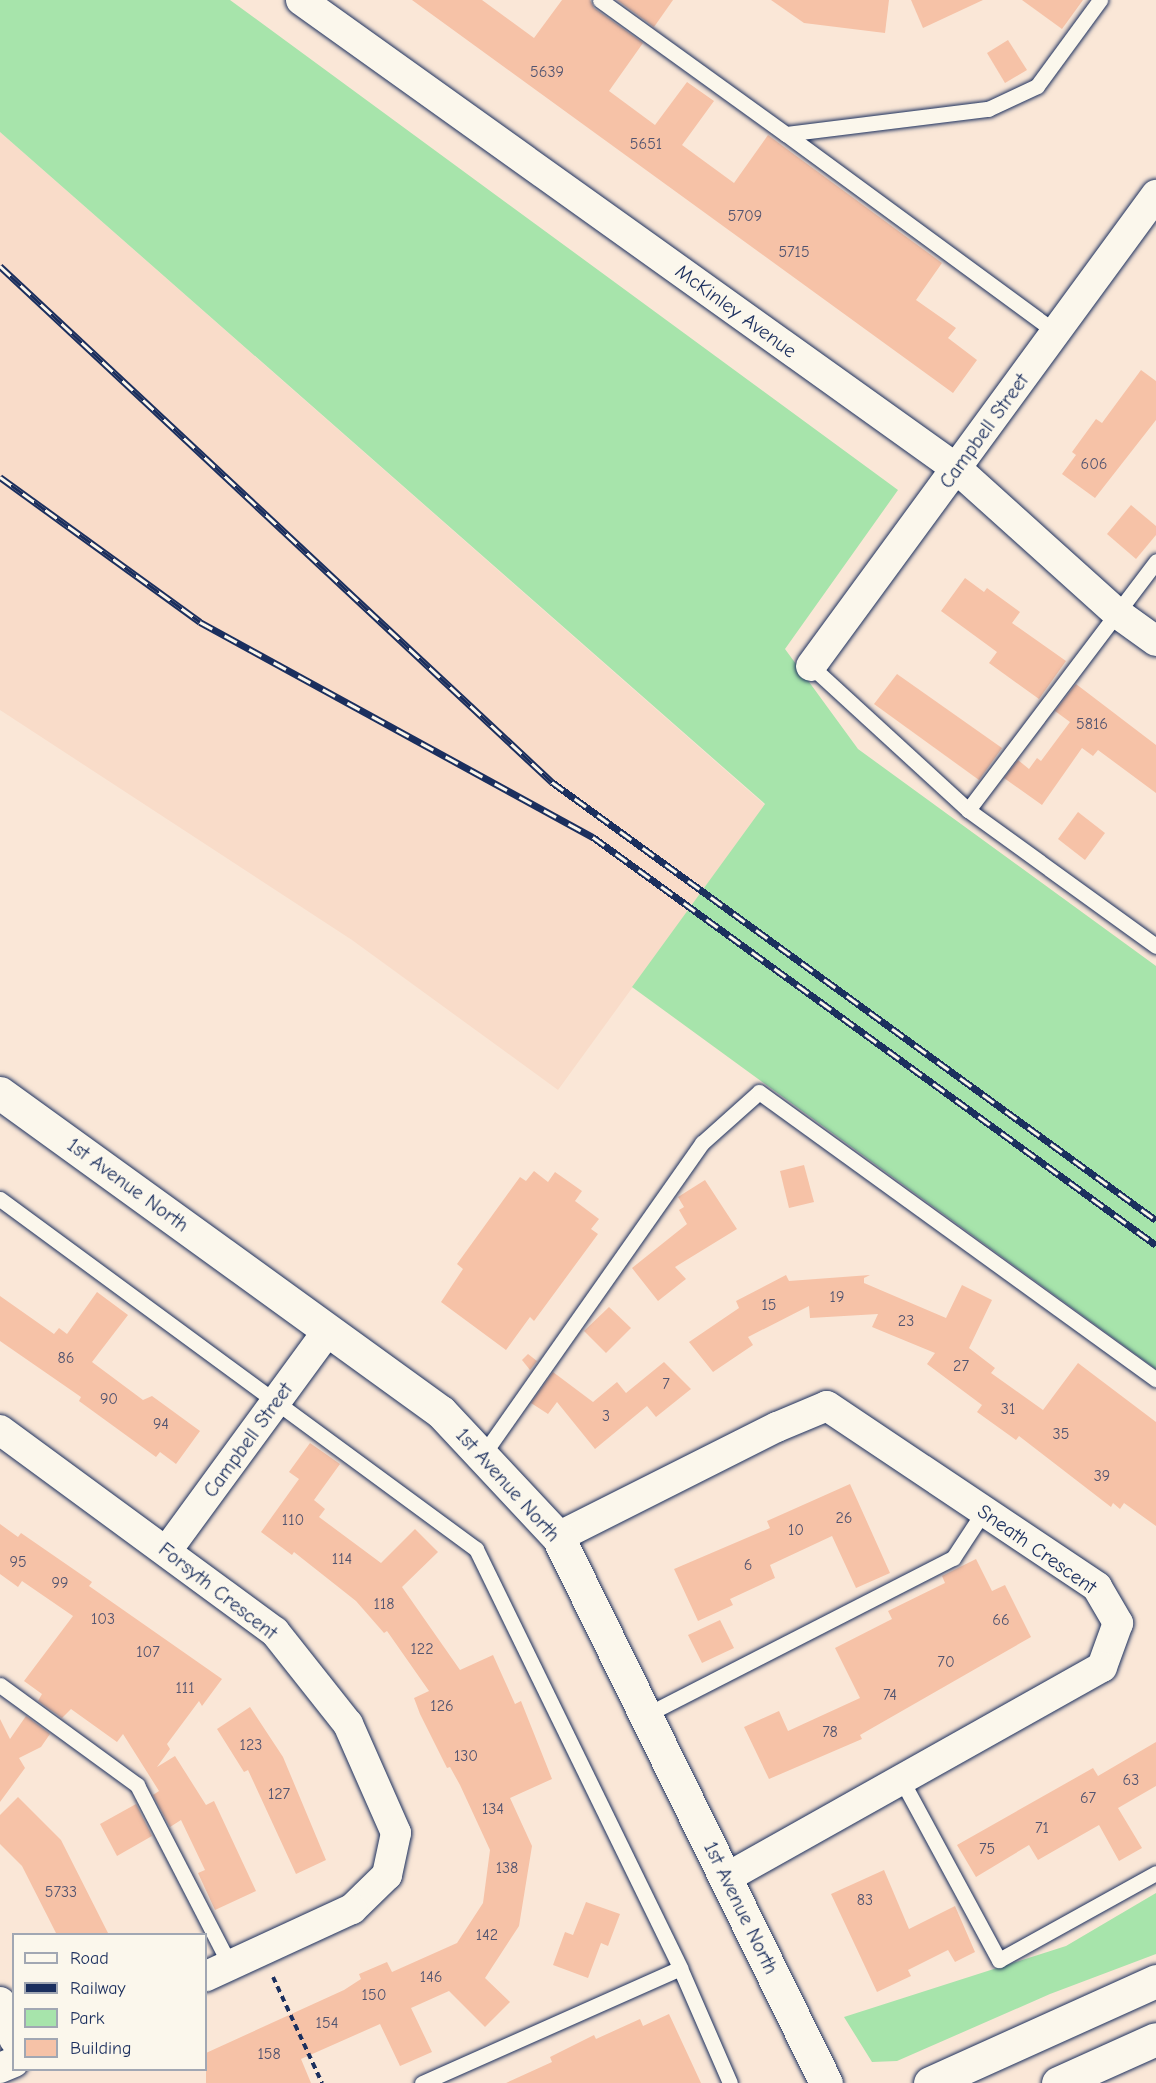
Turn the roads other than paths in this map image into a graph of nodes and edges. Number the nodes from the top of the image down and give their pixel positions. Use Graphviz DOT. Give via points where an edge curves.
graph roads {
  1 [pos="301,0"];
  2 [pos="600,0"];
  3 [pos="1100,0"];
  4 [pos="786,134"];
  5 [pos="1156,195"];
  6 [pos="1056,332"];
  7 [pos="957,469"];
  8 [pos="1156,561"];
  9 [pos="1118,613"];
  10 [pos="1156,641"];
  11 [pos="811,666"];
  12 [pos="968,810"];
  13 [pos="1156,946"];
  14 [pos="0,1093"];
  15 [pos="0,1199"];
  16 [pos="328,1330"];
  17 [pos="1156,1379"];
  18 [pos="275,1402"];
  19 [pos="0,1430"];
  20 [pos="482,1456"];
  21 [pos="984,1511"];
  22 [pos="558,1537"];
  23 [pos="168,1549"];
  24 [pos="0,1685"];
  25 [pos="646,1715"];
  26 [pos="901,1779"];
  27 [pos="1156,1873"];
  28 [pos="726,1878"];
  29 [pos="202,1933"];
  30 [pos="207,1945"];
  31 [pos="681,1968"];
  32 [pos="218,1970"];
  33 [pos="1156,1982"];
  34 [pos="0,2002"];
  35 [pos="12,2034"];
  36 [pos="1156,2039"];
  37 [pos="422,2083"];
  38 [pos="730,2083"];
  39 [pos="826,2083"];
  40 [pos="930,2083"];
  41 [pos="1058,2083"];
  1 -- 7 [label="street, McKinley Avenue"];
  2 -- 4 [label="lane"];
  3 -- 4 [label="lane" via="1037,86 988,109"];
  4 -- 6 [label="lane"];
  5 -- 6 [label="street, Campbell Street"];
  6 -- 7 [label="street, Campbell Street"];
  7 -- 9 [label="street, McKinley Avenue"];
  7 -- 11 [label="street, Campbell Street"];
  8 -- 9 [label="lane"];
  9 -- 10 [label="street, McKinley Avenue"];
  9 -- 12 [label="lane"];
  11 -- 12 [label="lane"];
  12 -- 13 [label="lane"];
  14 -- 16 [label="main road, 1st Avenue North"];
  15 -- 18 [label="lane"];
  16 -- 18 [label="street, Campbell Street"];
  16 -- 20 [label="main road, 1st Avenue North" via="441,1412"];
  17 -- 20 [label="lane" via="759,1092 702,1143"];
  18 -- 23 [label="street, Campbell Street"];
  18 -- 31 [label="lane" via="476,1549"];
  19 -- 23 [label="street, Forsyth Crescent"];
  20 -- 22 [label="main road, 1st Avenue North"];
  21 -- 22 [label="street, Sneath Crescent" via="827,1406 777,1427"];
  21 -- 25 [label="lane" via="953,1558"];
  21 -- 26 [label="street, Sneath Crescent" via="1097,1587 1118,1623 1101,1667"];
  22 -- 25 [label="main road, 1st Avenue North"];
  23 -- 32 [label="street, Forsyth Crescent" via="275,1632 348,1724 396,1833 387,1875 352,1909"];
  24 -- 29 [label="lane" via="137,1785"];
  25 -- 28 [label="main road, 1st Avenue North"];
  26 -- 27 [label="lane" via="999,1960"];
  26 -- 28 [label="street, Sneath Crescent"];
  28 -- 39 [label="main road, 1st Avenue North"];
  30 -- 32 [label="lane"];
  31 -- 37 [label="lane"];
  31 -- 38 [label="lane"];
  33 -- 40 [label="main road"];
  34 -- 35 [label="street"];
  36 -- 41 [label="main road"];
}
